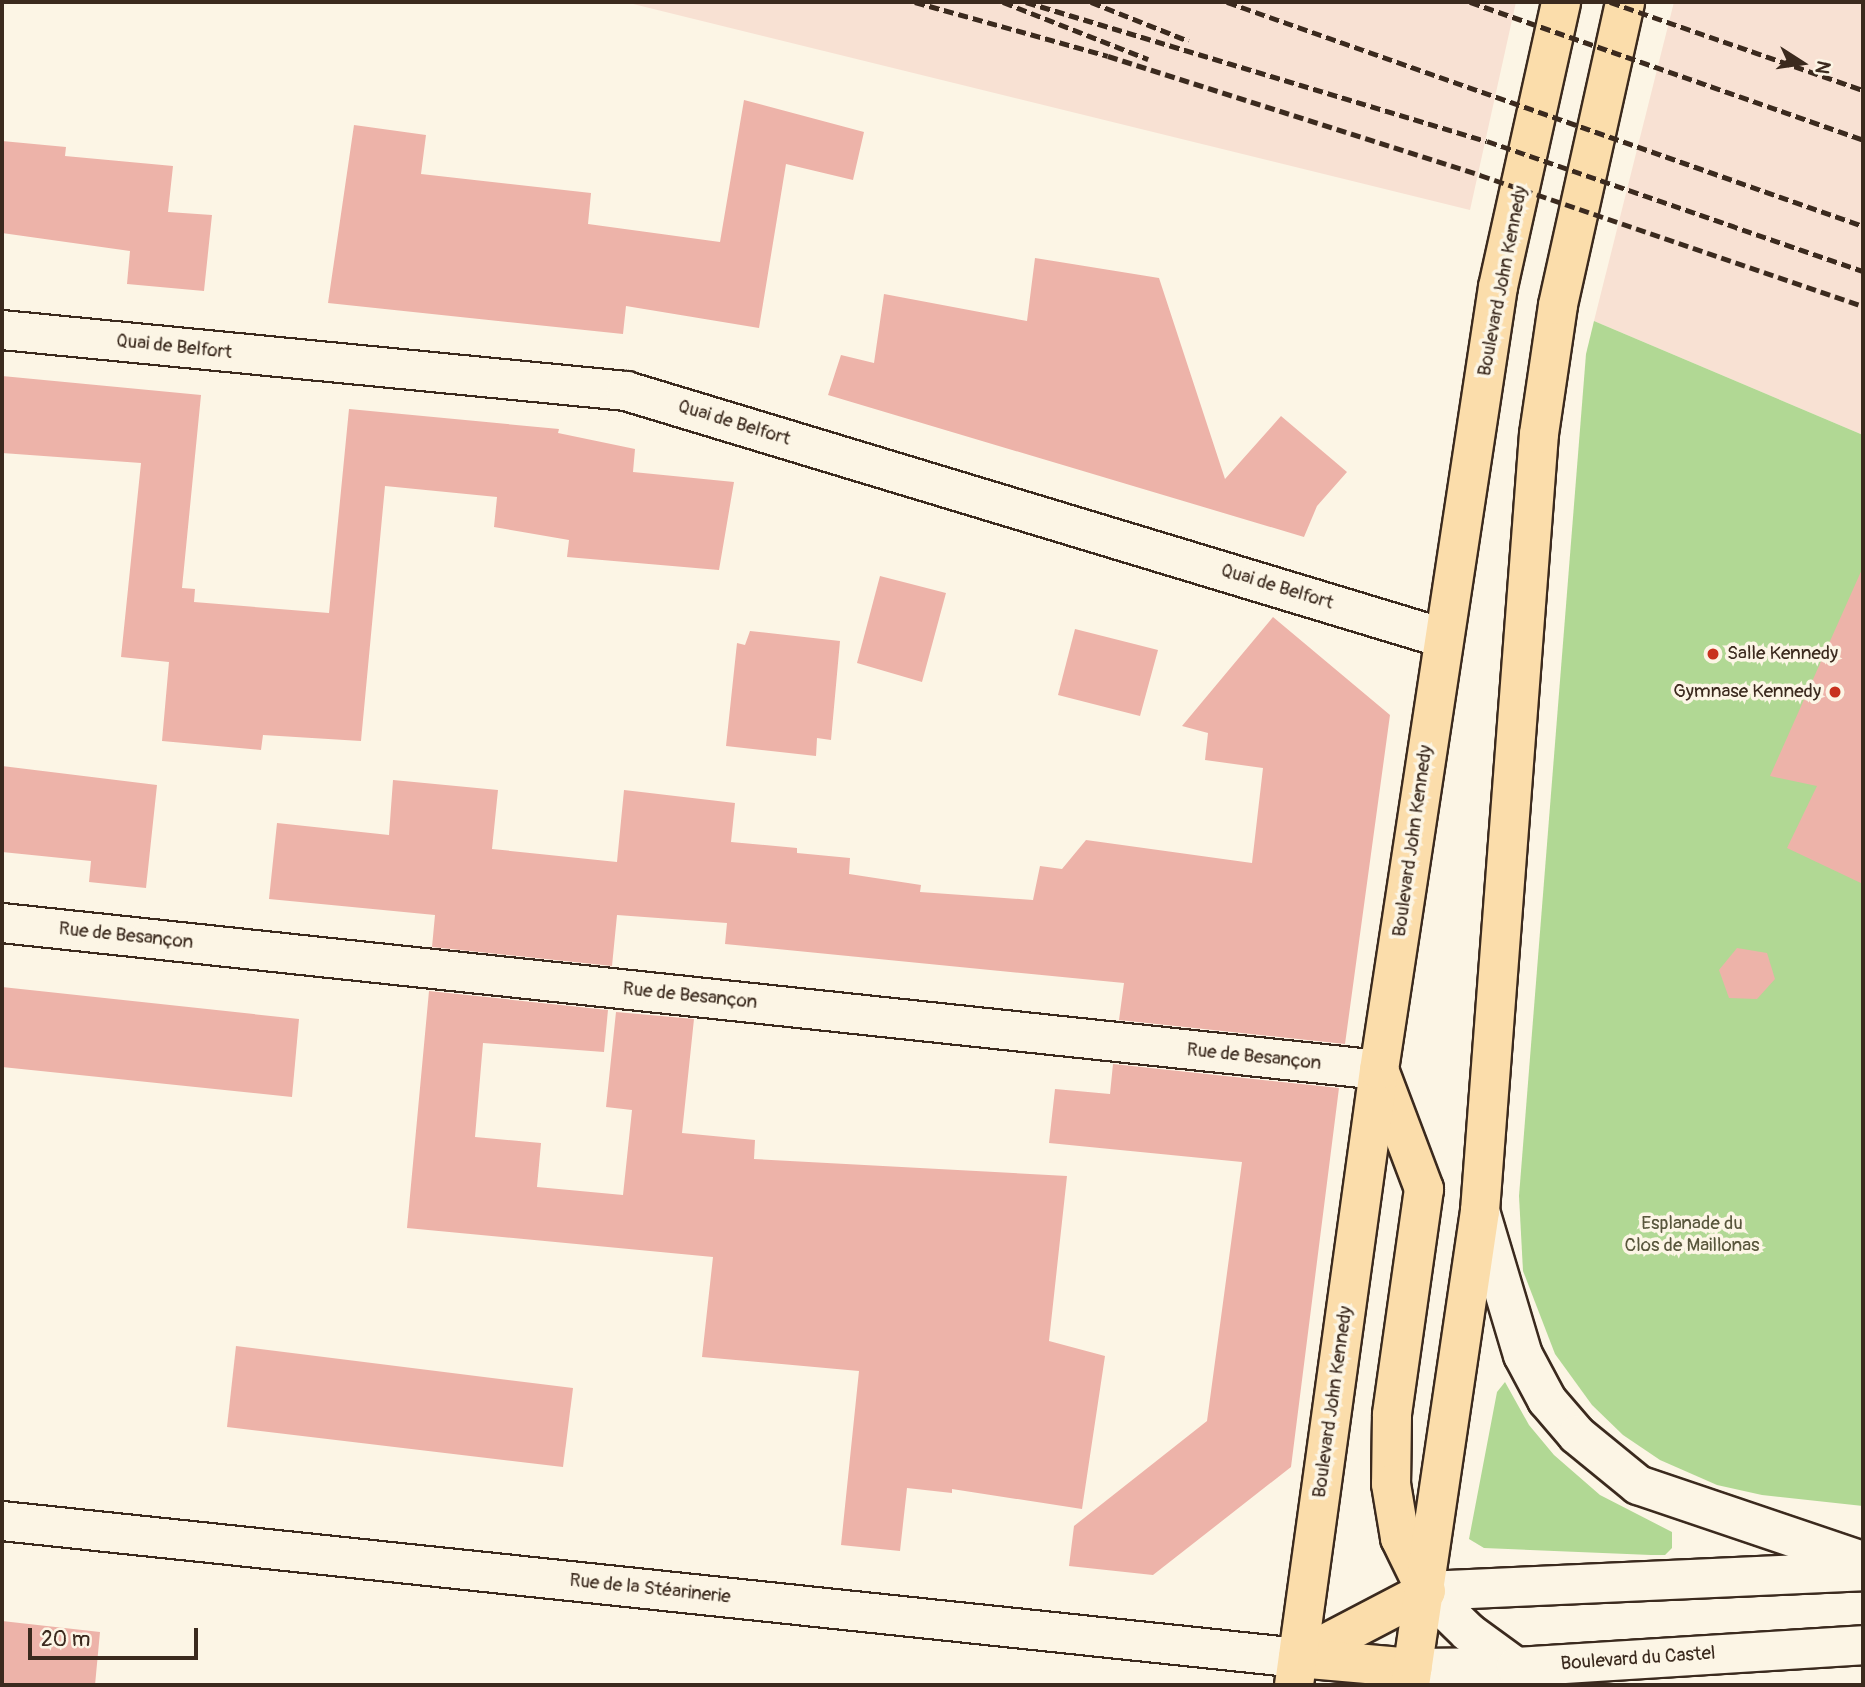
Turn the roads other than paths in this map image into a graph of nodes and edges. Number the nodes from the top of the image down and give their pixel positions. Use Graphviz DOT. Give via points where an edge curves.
graph roads {
  1 [pos="1562,2"];
  2 [pos="1625,2"];
  3 [pos="2,330"];
  4 [pos="1443,638"];
  5 [pos="2,923"];
  6 [pos="1379,1070"];
  7 [pos="1480,1211"];
  8 [pos="2,1521"];
  9 [pos="1863,1561"];
  10 [pos="1863,1571"];
  11 [pos="1426,1591"];
  12 [pos="1863,1645"];
  13 [pos="1516,1667"];
  14 [pos="1302,1676"];
  15 [pos="1411,1677"];
  1 -- 4 [label="main road, Boulevard John Kennedy" via="1498,288"];
  2 -- 7 [label="main road" via="1558,305 1539,434"];
  3 -- 4 [label="street, Quai de Belfort" via="626,391"];
  4 -- 6 [label="main road, Boulevard John Kennedy"];
  5 -- 6 [label="street, Rue de Besançon"];
  6 -- 11 [label="main road" via="1424,1189 1392,1415 1391,1484 1400,1538"];
  6 -- 14 [label="main road, Boulevard John Kennedy"];
  7 -- 9 [label="street" via="1523,1355 1547,1400 1577,1435 1638,1485"];
  7 -- 11 [label="main road"];
  8 -- 14 [label="street, Rue de la Stéarinerie"];
  10 -- 11 [label="street"];
  11 -- 13 [label="street" via="1468,1632"];
  11 -- 14 [label="main road"];
  11 -- 15 [label="main road"];
  12 -- 13 [label="street, Boulevard du Castel"];
  13 -- 15 [label="street, Boulevard du Castel"];
  14 -- 15 [label="main road"];
}
